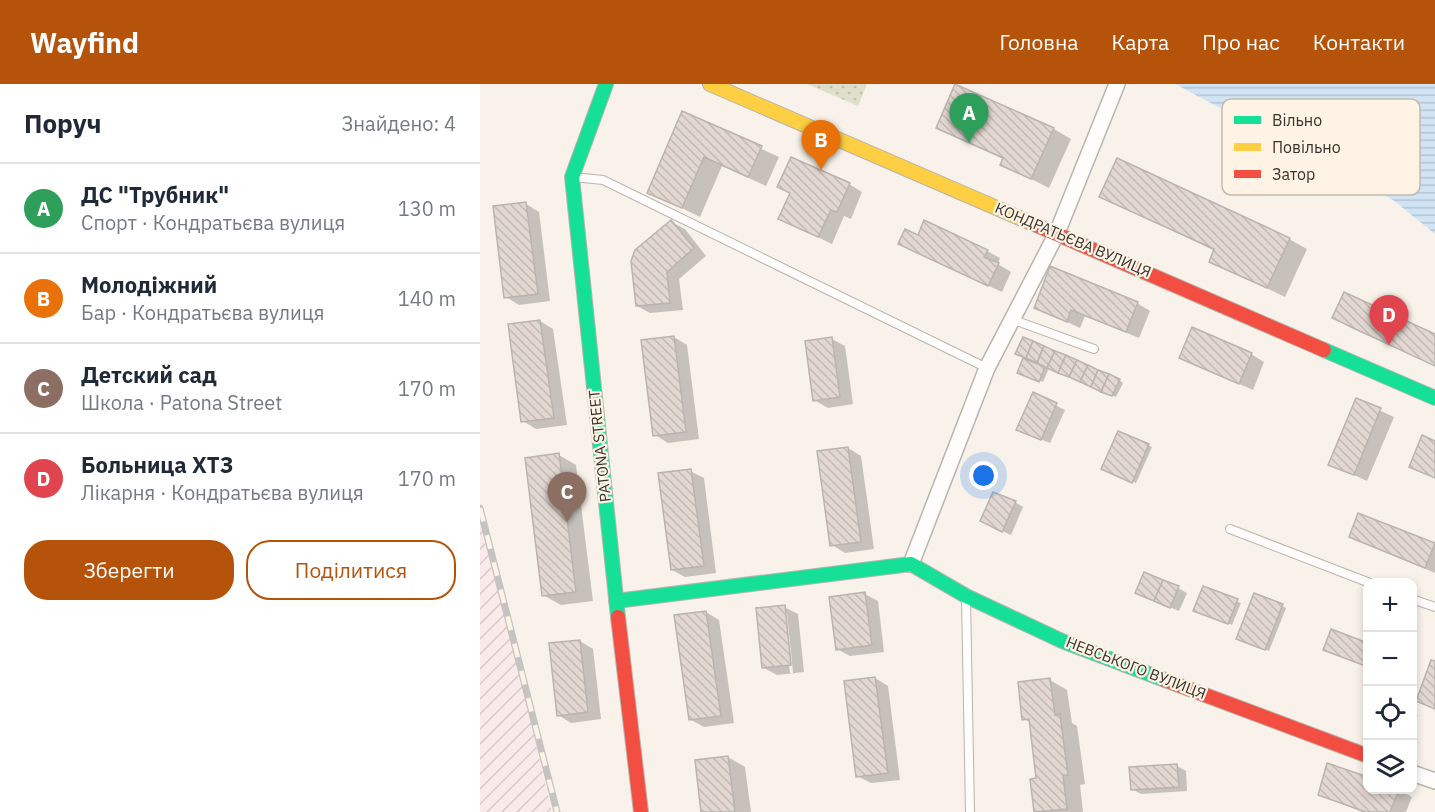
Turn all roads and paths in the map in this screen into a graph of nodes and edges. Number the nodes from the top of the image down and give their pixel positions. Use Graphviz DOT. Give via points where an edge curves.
graph roads {
  1 [pos="606,84"];
  2 [pos="710,84"];
  3 [pos="1117,84"];
  4 [pos="572,177"];
  5 [pos="1057,233"];
  6 [pos="1011,319"];
  7 [pos="1094,350"];
  8 [pos="987,368"];
  9 [pos="1435,398"];
  10 [pos="1230,530"];
  11 [pos="911,564"];
  12 [pos="1363,579"];
  13 [pos="966,596"];
  14 [pos="1417,600"];
  15 [pos="616,601"];
  16 [pos="1435,607"];
  17 [pos="1363,754"];
  18 [pos="1417,774"];
  19 [pos="1435,781"];
  20 [pos="641,812"];
  21 [pos="970,812"];
  1 -- 4 [label="street, PATONA STREET"];
  2 -- 5 [label="street, КОНДРАТЬЄВА ВУЛИЦЯ"];
  3 -- 5 [label="street"];
  4 -- 8 [label="lane" via="603,180"];
  4 -- 15 [label="street, PATONA STREET"];
  5 -- 6 [label="street"];
  5 -- 9 [label="street, КОНДРАТЬЄВА ВУЛИЦЯ"];
  6 -- 7 [label="lane"];
  6 -- 8 [label="street"];
  8 -- 11 [label="street"];
  10 -- 12 [label="lane"];
  11 -- 13 [label="street, НЕВСЬКОГО ВУЛИЦЯ"];
  11 -- 15 [label="street"];
  13 -- 17 [label="street, НЕВСЬКОГО ВУЛИЦЯ" via="1062,641"];
  13 -- 21 [label="lane"];
  14 -- 16 [label="lane"];
  15 -- 20 [label="street, PATONA STREET"];
  18 -- 19 [label="street"];
}
